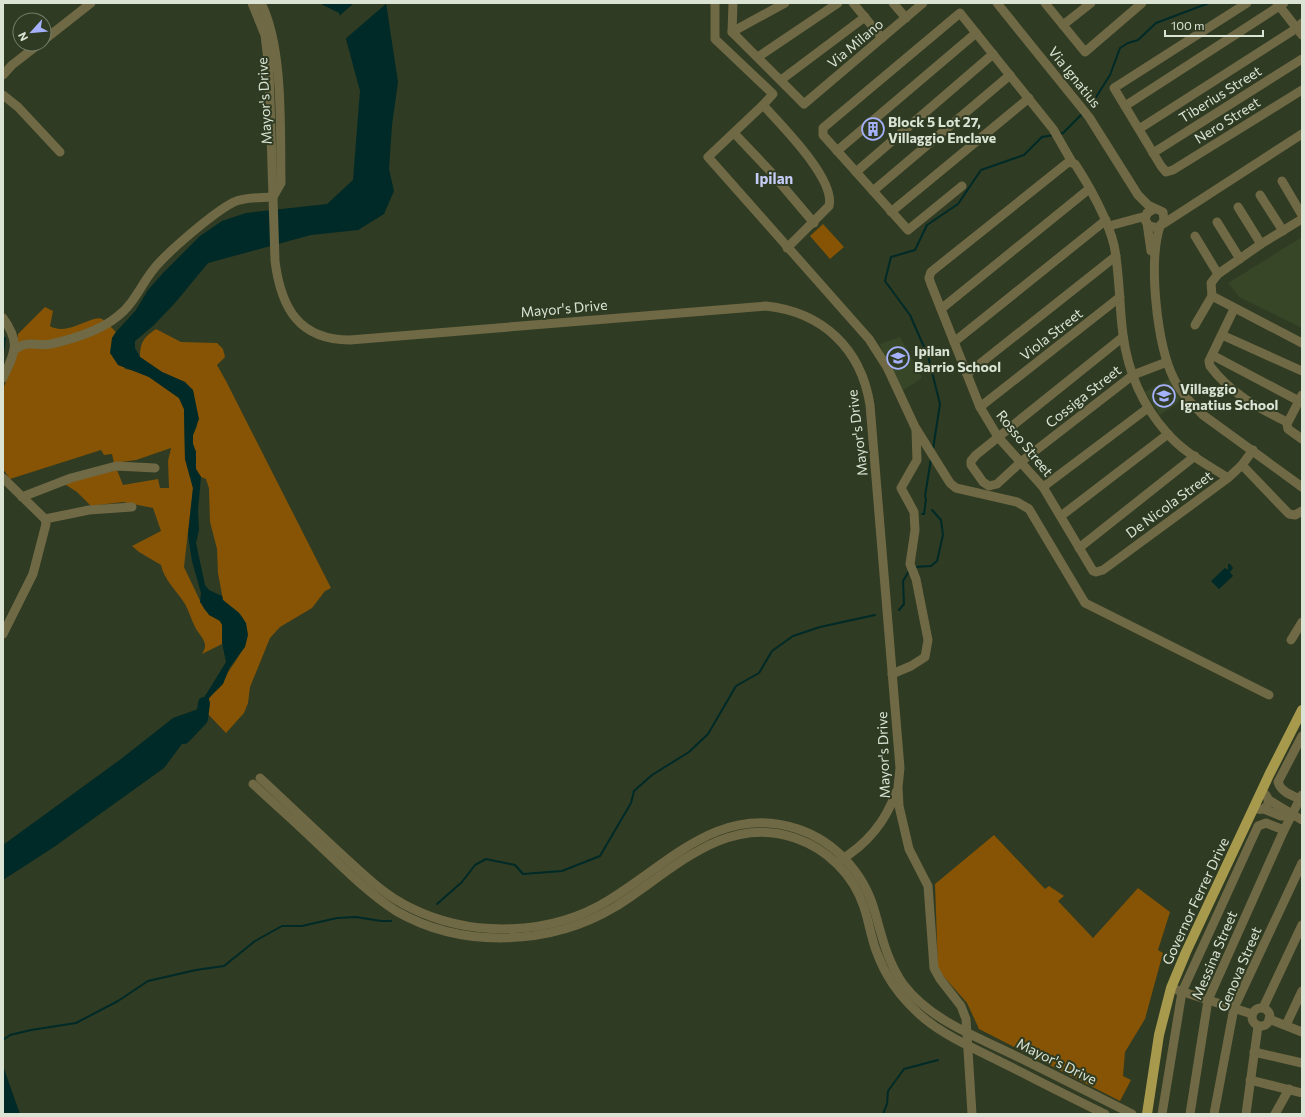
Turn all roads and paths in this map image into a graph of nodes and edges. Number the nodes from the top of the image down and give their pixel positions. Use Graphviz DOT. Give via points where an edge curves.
graph roads {
  1 [pos="91,3"];
  2 [pos="252,3"];
  3 [pos="261,3"];
  4 [pos="715,3"];
  5 [pos="733,3"];
  6 [pos="785,3"];
  7 [pos="838,3"];
  8 [pos="853,3"];
  9 [pos="893,3"];
  10 [pos="923,3"];
  11 [pos="996,3"];
  12 [pos="1045,3"];
  13 [pos="1091,3"];
  14 [pos="1142,3"];
  15 [pos="1247,3"];
  16 [pos="1281,4"];
  17 [pos="865,17"];
  18 [pos="906,18"];
  19 [pos="1063,26"];
  20 [pos="1300,29"];
  21 [pos="732,32"];
  22 [pos="976,33"];
  23 [pos="52,34"];
  24 [pos="882,38"];
  25 [pos="29,52"];
  26 [pos="993,54"];
  27 [pos="272,57"];
  28 [pos="758,58"];
  29 [pos="1302,59"];
  30 [pos="3,75"];
  31 [pos="1010,75"];
  32 [pos="781,80"];
  33 [pos="1302,90"];
  34 [pos="3,95"];
  35 [pos="1029,98"];
  36 [pos="763,105"];
  37 [pos="1125,106"];
  38 [pos="1139,129"];
  39 [pos="734,132"];
  40 [pos="1302,134"];
  41 [pos="838,151"];
  42 [pos="60,152"];
  43 [pos="1153,153"];
  44 [pos="1072,162"];
  45 [pos="856,172"];
  46 [pos="1124,174"];
  47 [pos="1282,181"];
  48 [pos="962,186"];
  49 [pos="1089,189"];
  50 [pos="873,191"];
  51 [pos="1260,195"];
  52 [pos="1199,199"];
  53 [pos="273,200"];
  54 [pos="1238,207"];
  55 [pos="1157,210"];
  56 [pos="892,212"];
  57 [pos="1302,215"];
  58 [pos="1144,219"];
  59 [pos="1302,219"];
  60 [pos="1217,222"];
  61 [pos="814,223"];
  62 [pos="1107,223"];
  63 [pos="1162,225"];
  64 [pos="1283,231"];
  65 [pos="1195,236"];
  66 [pos="1261,244"];
  67 [pos="787,248"];
  68 [pos="1116,256"];
  69 [pos="1240,259"];
  70 [pos="1218,274"];
  71 [pos="1156,288"];
  72 [pos="1212,296"];
  73 [pos="1120,297"];
  74 [pos="941,309"];
  75 [pos="1234,309"];
  76 [pos="3,318"];
  77 [pos="1195,325"];
  78 [pos="1222,334"];
  79 [pos="1123,337"];
  80 [pos="954,342"];
  81 [pos="1302,342"];
  82 [pos="14,350"];
  83 [pos="1212,355"];
  84 [pos="1167,362"];
  85 [pos="1302,371"];
  86 [pos="967,374"];
  87 [pos="1133,375"];
  88 [pos="3,378"];
  89 [pos="1300,398"];
  90 [pos="980,407"];
  91 [pos="1148,408"];
  92 [pos="1287,422"];
  93 [pos="915,427"];
  94 [pos="1168,434"];
  95 [pos="998,437"];
  96 [pos="1302,439"];
  97 [pos="1253,450"];
  98 [pos="1195,456"];
  99 [pos="1022,461"];
  100 [pos="1242,465"];
  101 [pos="155,468"];
  102 [pos="3,478"];
  103 [pos="1228,478"];
  104 [pos="1043,487"];
  105 [pos="1302,487"];
  106 [pos="22,497"];
  107 [pos="132,508"];
  108 [pos="1302,511"];
  109 [pos="1061,516"];
  110 [pos="45,519"];
  111 [pos="1079,548"];
  112 [pos="1096,572"];
  113 [pos="1302,622"];
  114 [pos="3,634"];
  115 [pos="1291,640"];
  116 [pos="892,674"];
  117 [pos="1269,695"];
  118 [pos="1302,710"];
  119 [pos="1302,736"];
  120 [pos="257,781"];
  121 [pos="898,787"];
  122 [pos="1262,792"];
  123 [pos="1301,797"];
  124 [pos="1269,800"];
  125 [pos="1259,808"];
  126 [pos="1293,816"];
  127 [pos="1302,820"];
  128 [pos="1284,830"];
  129 [pos="840,860"];
  130 [pos="1302,863"];
  131 [pos="1302,925"];
  132 [pos="1171,988"];
  133 [pos="1182,992"];
  134 [pos="1302,992"];
  135 [pos="1208,1000"];
  136 [pos="1234,1008"];
  137 [pos="1263,1008"];
  138 [pos="1252,1014"];
  139 [pos="1269,1019"];
  140 [pos="1286,1025"];
  141 [pos="1258,1026"];
  142 [pos="968,1032"];
  143 [pos="1302,1032"];
  144 [pos="968,1046"];
  145 [pos="1254,1052"];
  146 [pos="1302,1063"];
  147 [pos="1250,1080"];
  148 [pos="1289,1089"];
  149 [pos="1302,1093"];
  150 [pos="972,1114"];
  151 [pos="1105,1114"];
  152 [pos="1132,1114"];
  153 [pos="1147,1114"];
  154 [pos="1162,1114"];
  155 [pos="1190,1114"];
  156 [pos="1214,1114"];
  157 [pos="1246,1114"];
  158 [pos="1275,1114"];
  1 -- 23 [label="street"];
  2 -- 27 [label="street, Mayor's Drive" via="262,23"];
  3 -- 27 [label="street, Mayor's Drive" via="271,27"];
  4 -- 36 [label="street" via="715,39 773,94"];
  5 -- 21 [label="street"];
  6 -- 21 [label="street"];
  7 -- 28 [label="street"];
  8 -- 17 [label="street"];
  9 -- 18 [label="street"];
  10 -- 18 [label="street, Via Milano"];
  11 -- 46 [label="street, Via Ignatius" via="1078,102"];
  12 -- 19 [label="street"];
  13 -- 19 [label="street"];
  14 -- 19 [label="street" via="1085,52"];
  15 -- 37 [label="street" via="1114,88"];
  16 -- 20 [label="street"];
  16 -- 37 [label="street"];
  17 -- 24 [label="street"];
  17 -- 32 [label="street"];
  18 -- 24 [label="street, Via Milano"];
  20 -- 38 [label="street"];
  21 -- 28 [label="street"];
  22 -- 26 [label="street"];
  22 -- 41 [label="street"];
  22 -- 41 [label="street" via="960,13 823,128 823,135"];
  24 -- 32 [label="street, Via Milano" via="804,104"];
  25 -- 30 [label="street"];
  26 -- 31 [label="street"];
  26 -- 45 [label="street"];
  27 -- 53 [label="street, Mayor's Drive"];
  28 -- 32 [label="street"];
  29 -- 43 [label="street, Tiberius Street"];
  31 -- 35 [label="street"];
  31 -- 50 [label="street"];
  33 -- 43 [label="street, Nero Street" via="1173,170 1166,172"];
  34 -- 42 [label="street" via="18,107"];
  35 -- 44 [label="street" via="1053,129"];
  35 -- 56 [label="street"];
  36 -- 39 [label="street"];
  36 -- 61 [label="street" via="810,158 828,190 829,206"];
  37 -- 38 [label="street"];
  38 -- 43 [label="street"];
  39 -- 61 [label="street"];
  39 -- 67 [label="street" via="708,156"];
  40 -- 52 [label="street"];
  41 -- 45 [label="street"];
  44 -- 49 [label="street"];
  44 -- 74 [label="street, Rosso Street" via="1066,164 932,272 930,278"];
  45 -- 50 [label="street"];
  46 -- 55 [label="street, Via Ignatius" via="1143,201"];
  46 -- 58 [label="street, Via Ignatius"];
  47 -- 57 [label="street"];
  48 -- 56 [label="street" via="908,230"];
  49 -- 62 [label="street"];
  49 -- 74 [label="street"];
  50 -- 56 [label="street"];
  51 -- 64 [label="street"];
  52 -- 55 [label="street" via="1176,209"];
  52 -- 63 [label="street"];
  53 -- 82 [label="street" via="235,202 222,209 189,235 153,270 137,295 118,316 92,331 52,344 24,343"];
  53 -- 116 [label="street, Mayor's Drive" via="275,261 283,296 295,319 317,335 332,339 752,307 795,311 817,322 836,337 851,355 861,372 868,394"];
  54 -- 66 [label="street"];
  55 -- 58 [label="street" via="1149,211"];
  55 -- 63 [label="street" via="1164,215"];
  58 -- 62 [label="street"];
  58 -- 63 [label="street" via="1151,227"];
  58 -- 71 [label="street, Via Ignatius"];
  59 -- 64 [label="street"];
  60 -- 69 [label="street"];
  61 -- 67 [label="street"];
  62 -- 68 [label="street"];
  62 -- 80 [label="street"];
  63 -- 71 [label="street, Via Ignatius" via="1155,248"];
  64 -- 66 [label="street"];
  65 -- 70 [label="street"];
  66 -- 69 [label="street"];
  67 -- 93 [label="street" via="869,339 887,367"];
  68 -- 73 [label="street"];
  68 -- 86 [label="street"];
  69 -- 70 [label="street"];
  70 -- 72 [label="street" via="1211,283"];
  71 -- 84 [label="street, Via Ignatius"];
  72 -- 75 [label="street"];
  72 -- 77 [label="street"];
  73 -- 79 [label="street"];
  73 -- 90 [label="street, Viola Street"];
  74 -- 80 [label="street, Rosso Street"];
  75 -- 78 [label="street"];
  75 -- 81 [label="street"];
  76 -- 82 [label="street" via="14,336"];
  78 -- 83 [label="street"];
  78 -- 85 [label="street"];
  79 -- 87 [label="street"];
  79 -- 95 [label="street"];
  80 -- 86 [label="street, Rosso Street"];
  82 -- 88 [label="street"];
  83 -- 89 [label="street"];
  83 -- 92 [label="street" via="1209,363 1212,368 1240,396"];
  84 -- 87 [label="street, Cossiga Street"];
  84 -- 97 [label="street, Via Ignatius" via="1174,380 1194,406"];
  86 -- 90 [label="street, Rosso Street"];
  87 -- 91 [label="street"];
  87 -- 99 [label="street, Cossiga Street"];
  89 -- 92 [label="street"];
  90 -- 95 [label="street, Rosso Street"];
  91 -- 94 [label="street"];
  91 -- 104 [label="street"];
  92 -- 96 [label="street" via="1288,429"];
  93 -- 116 [label="street" via="917,460 900,488 914,512 915,530 910,564 916,579 928,645 925,657"];
  93 -- 117 [label="street" via="956,488 1017,502 1029,509 1085,603"];
  94 -- 98 [label="street"];
  94 -- 109 [label="street"];
  95 -- 99 [label="street, Rosso Street"];
  95 -- 99 [label="street, Cossiga Street" via="971,461 983,482 989,486 994,485"];
  97 -- 100 [label="street, De Nicola Street"];
  97 -- 105 [label="street, Via Ignatius"];
  98 -- 103 [label="street"];
  98 -- 111 [label="street"];
  99 -- 104 [label="street, Rosso Street"];
  100 -- 103 [label="street, De Nicola Street"];
  100 -- 108 [label="street" via="1289,514 1295,515"];
  101 -- 106 [label="street" via="116,466 71,478"];
  102 -- 106 [label="street"];
  103 -- 112 [label="street, De Nicola Street" via="1103,570"];
  104 -- 109 [label="street, Rosso Street"];
  106 -- 110 [label="street"];
  107 -- 110 [label="street" via="89,510"];
  109 -- 111 [label="street, Rosso Street"];
  110 -- 114 [label="street" via="46,524 33,574"];
  111 -- 112 [label="street, Rosso Street" via="1090,568"];
  113 -- 115 [label="street"];
  116 -- 121 [label="street, Mayor's Drive" via="900,768"];
  118 -- 122 [label="main road, Governor Ferrer Drive"];
  119 -- 123 [label="street" via="1278,782 1284,791"];
  120 -- 129 [label="street" via="387,894 422,913 468,926 490,929 524,928 572,918 610,900 706,835 742,824 768,823 800,830 821,840"];
  121 -- 129 [label="street" via="881,824 872,835"];
  121 -- 142 [label="street, Mayor's Drive" via="905,837 914,862 928,886 934,968 961,1006"];
  122 -- 124 [label="street"];
  122 -- 125 [label="main road, Governor Ferrer Drive"];
  123 -- 126 [label="street, Messina Street"];
  124 -- 125 [label="street" via="1268,805"];
  124 -- 126 [label="street"];
  125 -- 126 [label="street" via="1281,816"];
  125 -- 132 [label="main road, Governor Ferrer Drive" via="1186,952"];
  126 -- 127 [label="street"];
  126 -- 128 [label="street, Messina Street"];
  128 -- 133 [label="street" via="1266,823 1258,826"];
  128 -- 135 [label="street, Messina Street"];
  129 -- 142 [label="street" via="857,874 869,897 883,945 904,985 934,1014 956,1028"];
  129 -- 144 [label="street" via="858,892 877,955 900,994 931,1024"];
  130 -- 136 [label="street, Genova Street"];
  131 -- 137 [label="street"];
  132 -- 133 [label="street"];
  132 -- 153 [label="main road, Governor Ferrer Drive" via="1159,1035"];
  133 -- 135 [label="street"];
  133 -- 154 [label="street"];
  134 -- 140 [label="street"];
  135 -- 136 [label="street"];
  135 -- 155 [label="street, Messina Street"];
  136 -- 138 [label="street"];
  136 -- 156 [label="street, Genova Street"];
  137 -- 138 [label="street" via="1255,1010"];
  137 -- 139 [label="street" via="1268,1012"];
  138 -- 141 [label="street" via="1252,1020"];
  139 -- 140 [label="street"];
  139 -- 141 [label="street" via="1264,1026"];
  140 -- 143 [label="street"];
  141 -- 145 [label="street"];
  142 -- 144 [label="street, Mayor's Drive"];
  142 -- 152 [label="street, Mayor's Drive"];
  144 -- 150 [label="street"];
  144 -- 151 [label="street, Mayor's Drive"];
  145 -- 146 [label="street"];
  145 -- 147 [label="street"];
  147 -- 148 [label="street"];
  147 -- 157 [label="street"];
  148 -- 149 [label="street"];
  148 -- 158 [label="street"];
}
